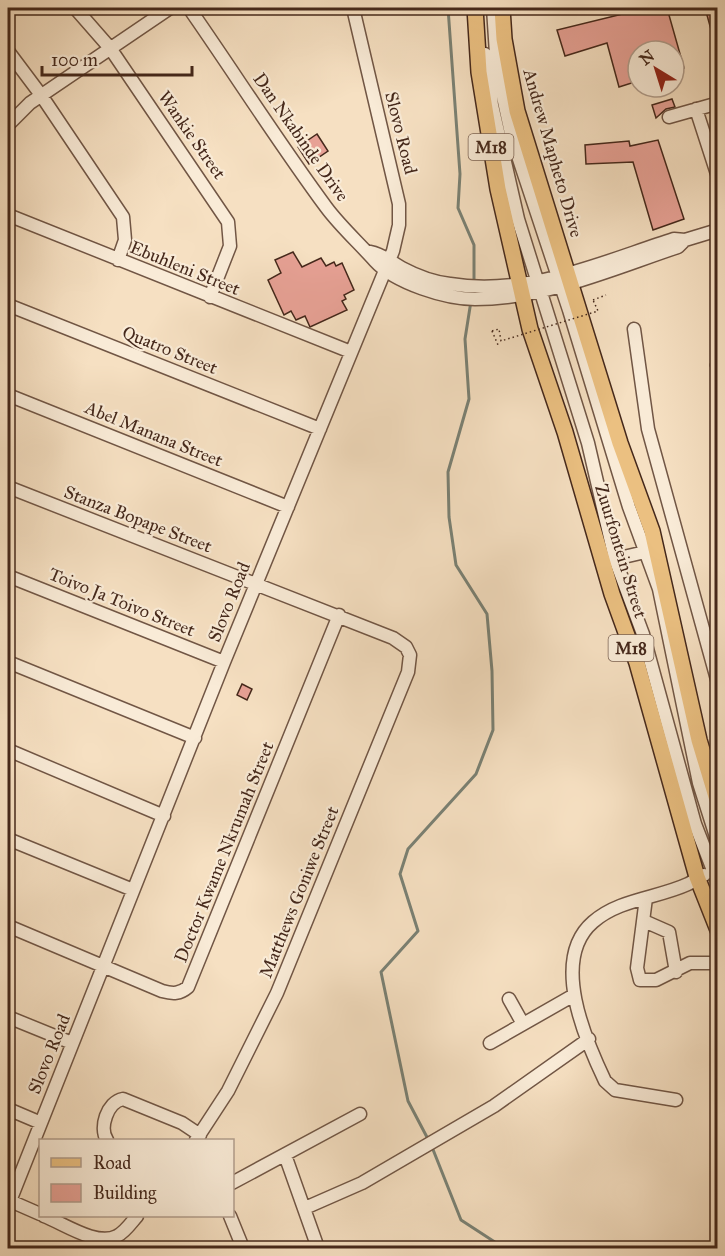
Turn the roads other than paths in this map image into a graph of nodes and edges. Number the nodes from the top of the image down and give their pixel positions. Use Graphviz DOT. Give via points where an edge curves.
graph roads {
  1 [pos="75,8"];
  2 [pos="170,8"];
  3 [pos="189,8"];
  4 [pos="353,8"];
  5 [pos="475,8"];
  6 [pos="483,8"];
  7 [pos="493,8"];
  8 [pos="502,8"];
  9 [pos="110,48"];
  10 [pos="8,51"];
  11 [pos="41,95"];
  12 [pos="715,104"];
  13 [pos="696,109"];
  14 [pos="669,117"];
  15 [pos="8,125"];
  16 [pos="717,177"];
  17 [pos="8,215"];
  18 [pos="717,230"];
  19 [pos="118,260"];
  20 [pos="388,265"];
  21 [pos="565,279"];
  22 [pos="540,287"];
  23 [pos="520,290"];
  24 [pos="210,297"];
  25 [pos="8,304"];
  26 [pos="634,329"];
  27 [pos="351,352"];
  28 [pos="8,395"];
  29 [pos="320,429"];
  30 [pos="8,487"];
  31 [pos="288,507"];
  32 [pos="645,552"];
  33 [pos="615,559"];
  34 [pos="8,576"];
  35 [pos="255,584"];
  36 [pos="339,615"];
  37 [pos="406,647"];
  38 [pos="8,662"];
  39 [pos="224,662"];
  40 [pos="717,683"];
  41 [pos="195,738"];
  42 [pos="8,750"];
  43 [pos="717,803"];
  44 [pos="164,816"];
  45 [pos="8,839"];
  46 [pos="717,843"];
  47 [pos="708,878"];
  48 [pos="133,890"];
  49 [pos="646,898"];
  50 [pos="644,921"];
  51 [pos="8,926"];
  52 [pos="717,930"];
  53 [pos="717,963"];
  54 [pos="104,965"];
  55 [pos="676,972"];
  56 [pos="574,995"];
  57 [pos="509,999"];
  58 [pos="8,1017"];
  59 [pos="523,1024"];
  60 [pos="589,1039"];
  61 [pos="72,1043"];
  62 [pos="490,1043"];
  63 [pos="676,1100"];
  64 [pos="8,1109"];
  65 [pos="360,1114"];
  66 [pos="41,1123"];
  67 [pos="198,1138"];
  68 [pos="107,1139"];
  69 [pos="285,1155"];
  70 [pos="234,1182"];
  71 [pos="9,1200"];
  72 [pos="305,1208"];
  73 [pos="39,1214"];
  74 [pos="46,1217"];
  75 [pos="135,1217"];
  76 [pos="231,1217"];
  77 [pos="104,1244"];
  78 [pos="243,1248"];
  79 [pos="318,1248"];
  1 -- 9 [label="street, Wankie Street"];
  2 -- 9 [label="street"];
  3 -- 20 [label="street, Dan Nkabinde Drive" via="327,208 347,232"];
  4 -- 20 [label="street, Slovo Road" via="399,204 397,237"];
  5 -- 23 [label="main road, M18" via="479,72"];
  6 -- 22 [label="street" via="485,64 492,105 518,219"];
  7 -- 21 [label="street" via="503,105"];
  8 -- 21 [label="main road, Andrew Mapheto Drive / M18" via="517,111"];
  9 -- 11 [label="street"];
  9 -- 24 [label="street, Wankie Street" via="228,222 230,246"];
  10 -- 11 [label="street"];
  11 -- 15 [label="street"];
  11 -- 19 [label="street" via="123,217 125,240"];
  12 -- 13 [label="street"];
  13 -- 14 [label="street"];
  13 -- 16 [label="street"];
  17 -- 19 [label="street, Ebuhleni Street"];
  18 -- 21 [label="street, Dan Nkabinde Drive" via="685,240 674,239"];
  19 -- 24 [label="street, Ebuhleni Street"];
  20 -- 23 [label="street, Dan Nkabinde Drive" via="448,290"];
  20 -- 27 [label="street, Slovo Road"];
  21 -- 22 [label="street, Dan Nkabinde Drive"];
  21 -- 32 [label="street"];
  21 -- 43 [label="main road, Zuurfontein Street / M18" via="652,531"];
  22 -- 23 [label="street, Dan Nkabinde Drive"];
  22 -- 33 [label="street" via="588,443"];
  23 -- 47 [label="main road, Zuurfontein Street / M18" via="612,594"];
  24 -- 27 [label="street, Ebuhleni Street"];
  25 -- 29 [label="street, Quatro Street"];
  26 -- 40 [label="street" via="648,429"];
  27 -- 29 [label="street, Slovo Road"];
  28 -- 31 [label="street, Abel Manana Street"];
  29 -- 31 [label="street, Slovo Road"];
  30 -- 35 [label="street, Stanza Bopape Street"];
  31 -- 35 [label="street, Slovo Road"];
  32 -- 33 [label="street"];
  32 -- 46 [label="street" via="659,589 699,783"];
  33 -- 47 [label="street" via="643,634"];
  34 -- 39 [label="street, Toivo Ja Toivo Street"];
  35 -- 36 [label="street, Stanza Bopape Street"];
  35 -- 39 [label="street, Slovo Road"];
  36 -- 37 [label="street, Stanza Bopape Street"];
  36 -- 54 [label="street, Doctor Kwame Nkrumah Street" via="188,987 172,994"];
  37 -- 67 [label="street, Matthews Goniwe Street" via="410,656 408,672 277,993 228,1091"];
  38 -- 41 [label="street"];
  39 -- 41 [label="street, Slovo Road"];
  41 -- 44 [label="street, Slovo Road"];
  42 -- 44 [label="street"];
  44 -- 48 [label="street, Slovo Road"];
  45 -- 48 [label="street"];
  47 -- 49 [label="street"];
  47 -- 52 [label="main road, Zuurfontein Street / M18"];
  48 -- 54 [label="street, Slovo Road"];
  49 -- 50 [label="street"];
  49 -- 56 [label="street" via="603,915 584,932 573,954"];
  50 -- 55 [label="street" via="669,932"];
  50 -- 55 [label="street" via="638,977 653,981"];
  51 -- 54 [label="street, Doctor Kwame Nkrumah Street"];
  53 -- 55 [label="street" via="690,963"];
  54 -- 61 [label="street, Slovo Road"];
  56 -- 59 [label="street"];
  56 -- 60 [label="street"];
  57 -- 59 [label="street"];
  58 -- 61 [label="street"];
  59 -- 62 [label="street"];
  60 -- 63 [label="street" via="609,1086 625,1093"];
  60 -- 72 [label="street" via="494,1106 362,1183"];
  61 -- 66 [label="street, Slovo Road"];
  64 -- 66 [label="street"];
  65 -- 69 [label="street"];
  66 -- 71 [label="street, Slovo Road"];
  67 -- 68 [label="street" via="182,1124 123,1099 113,1104 104,1125"];
  69 -- 70 [label="street"];
  69 -- 72 [label="street"];
  71 -- 73 [label="street"];
  72 -- 79 [label="street"];
  74 -- 77 [label="street"];
  75 -- 77 [label="street" via="121,1234"];
  76 -- 78 [label="street"];
}
